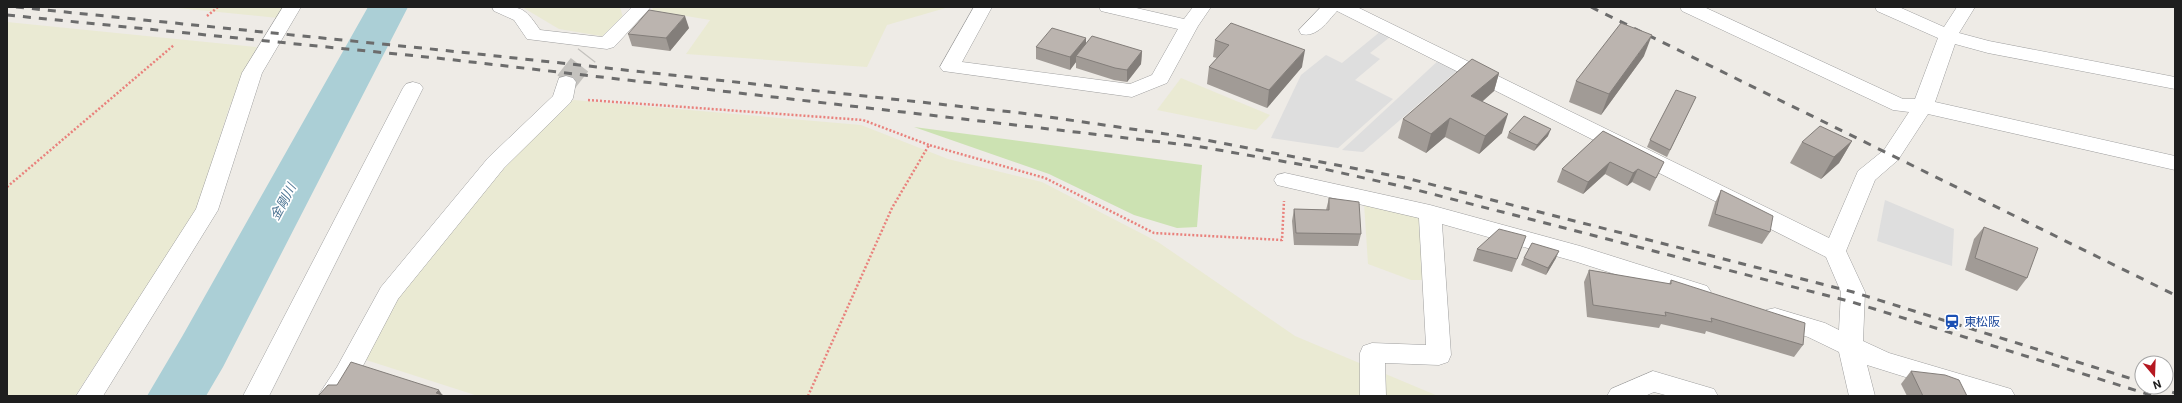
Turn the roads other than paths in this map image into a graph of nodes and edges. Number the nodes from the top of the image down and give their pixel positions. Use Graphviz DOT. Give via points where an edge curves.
graph roads {
  1 [pos="292,7"];
  2 [pos="501,7"];
  3 [pos="642,7"];
  4 [pos="983,7"];
  5 [pos="1108,7"];
  6 [pos="1202,7"];
  7 [pos="1332,7"];
  8 [pos="1343,7"];
  9 [pos="1689,7"];
  10 [pos="1884,7"];
  11 [pos="1966,7"];
  12 [pos="1189,26"];
  13 [pos="1308,30"];
  14 [pos="1948,36"];
  15 [pos="607,43"];
  16 [pos="587,54"];
  17 [pos="2175,83"];
  18 [pos="414,88"];
  19 [pos="564,90"];
  20 [pos="1923,106"];
  21 [pos="2175,163"];
  22 [pos="1285,180"];
  23 [pos="1430,213"];
  24 [pos="1835,251"];
  25 [pos="1717,298"];
  26 [pos="1755,310"];
  27 [pos="1850,345"];
  28 [pos="89,396"];
  29 [pos="256,396"];
  30 [pos="331,396"];
  31 [pos="1373,396"];
  32 [pos="1620,396"];
  33 [pos="1705,396"];
  34 [pos="1862,396"];
  35 [pos="2002,396"];
  1 -- 28 [label="street" via="252,73 207,210"];
  2 -- 15 [label="street" via="521,16 534,35"];
  3 -- 15 [label="street"];
  4 -- 12 [label="street" via="950,67 1132,91 1160,79"];
  5 -- 12 [label="street"];
  6 -- 12 [label="street"];
  7 -- 13 [label="street"];
  8 -- 24 [label="street"];
  9 -- 20 [label="street" via="1900,106"];
  10 -- 14 [label="street"];
  11 -- 14 [label="street"];
  14 -- 17 [label="street" via="1988,47"];
  14 -- 20 [label="street"];
  15 -- 16 [label="street"];
  18 -- 29 [label="street"];
  19 -- 30 [label="street" via="496,163 389,293 346,374"];
  20 -- 21 [label="street"];
  20 -- 24 [label="street" via="1891,155 1866,176"];
  22 -- 23 [label="street"];
  23 -- 25 [label="street" via="1580,254"];
  23 -- 31 [label="street" via="1439,355 1372,353"];
  24 -- 27 [label="street" via="1853,292"];
  26 -- 27 [label="street" via="1816,330"];
  27 -- 34 [label="street"];
  27 -- 35 [label="street" via="1882,361"];
  32 -- 33 [label="street" via="1653,381"];
}
